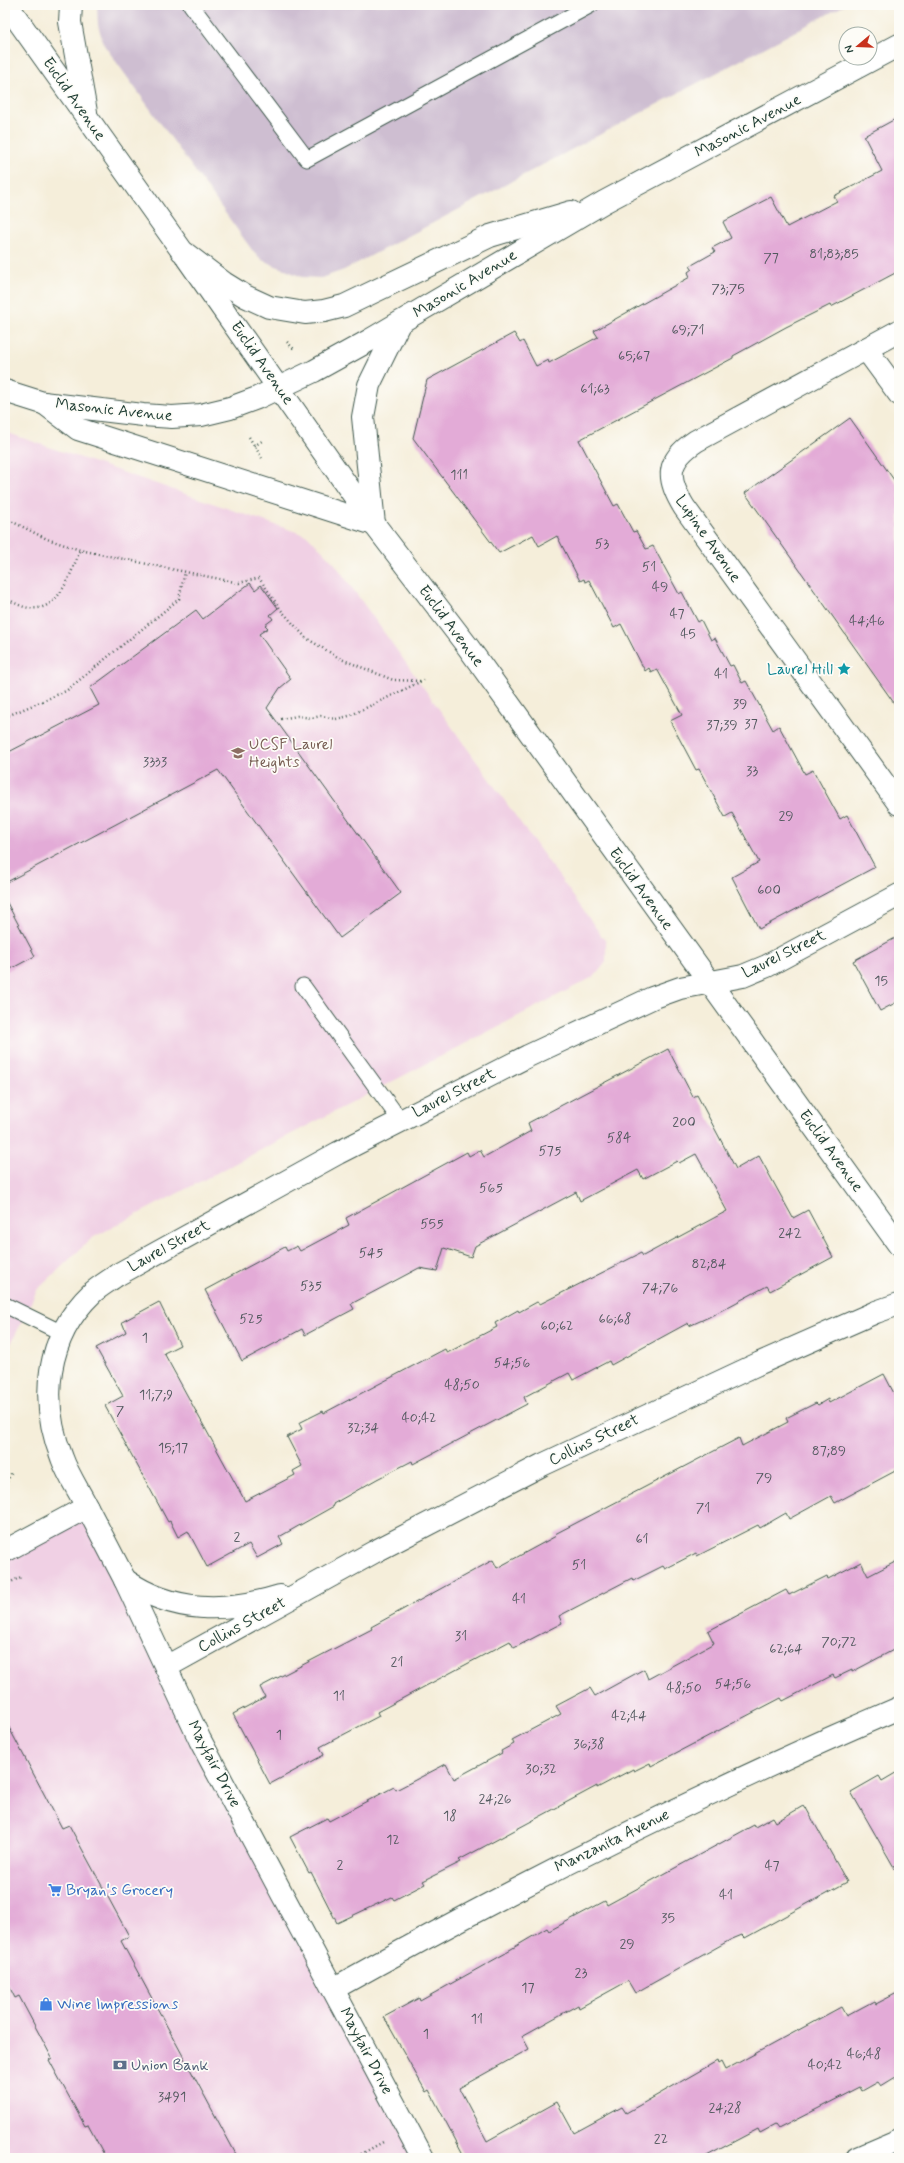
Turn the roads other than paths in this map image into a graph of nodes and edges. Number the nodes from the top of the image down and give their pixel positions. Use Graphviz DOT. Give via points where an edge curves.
graph roads {
  1 [pos="7,5"];
  2 [pos="71,5"];
  3 [pos="191,5"];
  4 [pos="591,5"];
  5 [pos="899,45"];
  6 [pos="88,119"];
  7 [pos="604,202"];
  8 [pos="182,251"];
  9 [pos="399,324"];
  10 [pos="899,331"];
  11 [pos="866,349"];
  12 [pos="280,388"];
  13 [pos="5,391"];
  14 [pos="899,394"];
  15 [pos="44,403"];
  16 [pos="374,524"];
  17 [pos="899,804"];
  18 [pos="899,895"];
  19 [pos="711,983"];
  20 [pos="303,986"];
  21 [pos="400,1120"];
  22 [pos="899,1245"];
  23 [pos="899,1293"];
  24 [pos="899,1304"];
  25 [pos="5,1305"];
  26 [pos="876,1312"];
  27 [pos="62,1333"];
  28 [pos="53,1356"];
  29 [pos="87,1507"];
  30 [pos="5,1551"];
  31 [pos="125,1580"];
  32 [pos="319,1583"];
  33 [pos="166,1667"];
  34 [pos="899,1708"];
  35 [pos="333,1990"];
  36 [pos="899,2140"];
  37 [pos="423,2158"];
  38 [pos="857,2158"];
  1 -- 6 [label="street, Euclid Avenue"];
  2 -- 6 [label="street" via="70,22"];
  3 -- 4 [label="lane" via="307,159"];
  5 -- 7 [label="street, Masonic Avenue"];
  6 -- 8 [label="street, Euclid Avenue"];
  7 -- 8 [label="street" via="490,236 344,306 324,311 288,312 269,307 224,283"];
  7 -- 9 [label="street, Masonic Avenue"];
  8 -- 12 [label="street, Euclid Avenue"];
  9 -- 12 [label="street, Masonic Avenue"];
  9 -- 16 [label="street" via="369,385 363,417"];
  10 -- 11 [label="street, Lupine Avenue"];
  11 -- 14 [label="street"];
  11 -- 17 [label="street, Lupine Avenue" via="690,444 674,459 671,471 672,484 689,513"];
  12 -- 15 [label="street, Masonic Avenue" via="230,408 201,415 172,417 143,416"];
  12 -- 16 [label="street, Euclid Avenue"];
  13 -- 15 [label="street, Masonic Avenue"];
  15 -- 16 [label="street" via="78,428"];
  16 -- 19 [label="street, Euclid Avenue" via="468,648"];
  18 -- 19 [label="street, Laurel Street" via="767,966 743,976"];
  19 -- 21 [label="street, Laurel Street" via="680,988 652,998"];
  19 -- 22 [label="street, Euclid Avenue"];
  20 -- 21 [label="lane"];
  21 -- 27 [label="street, Laurel Street" via="117,1275 93,1292 75,1312"];
  23 -- 26 [label="street, Collins Street"];
  24 -- 26 [label="street, Collins Street"];
  25 -- 27 [label="lane"];
  26 -- 32 [label="street, Collins Street" via="542,1465"];
  27 -- 28 [label="street, Laurel Street"];
  28 -- 29 [label="street, Mayfair Drive" via="48,1381 49,1407 54,1432 62,1459"];
  29 -- 30 [label="street"];
  29 -- 31 [label="street, Mayfair Drive"];
  31 -- 32 [label="street, Collins Street" via="156,1598 193,1607 212,1608 254,1602"];
  31 -- 33 [label="street, Mayfair Drive"];
  32 -- 33 [label="street, Collins Street"];
  33 -- 35 [label="street, Mayfair Drive" via="200,1740"];
  34 -- 35 [label="street, Manzanita Avenue" via="731,1783 624,1835 463,1918"];
  35 -- 37 [label="street, Mayfair Drive"];
  36 -- 38 [label="street"];
}
